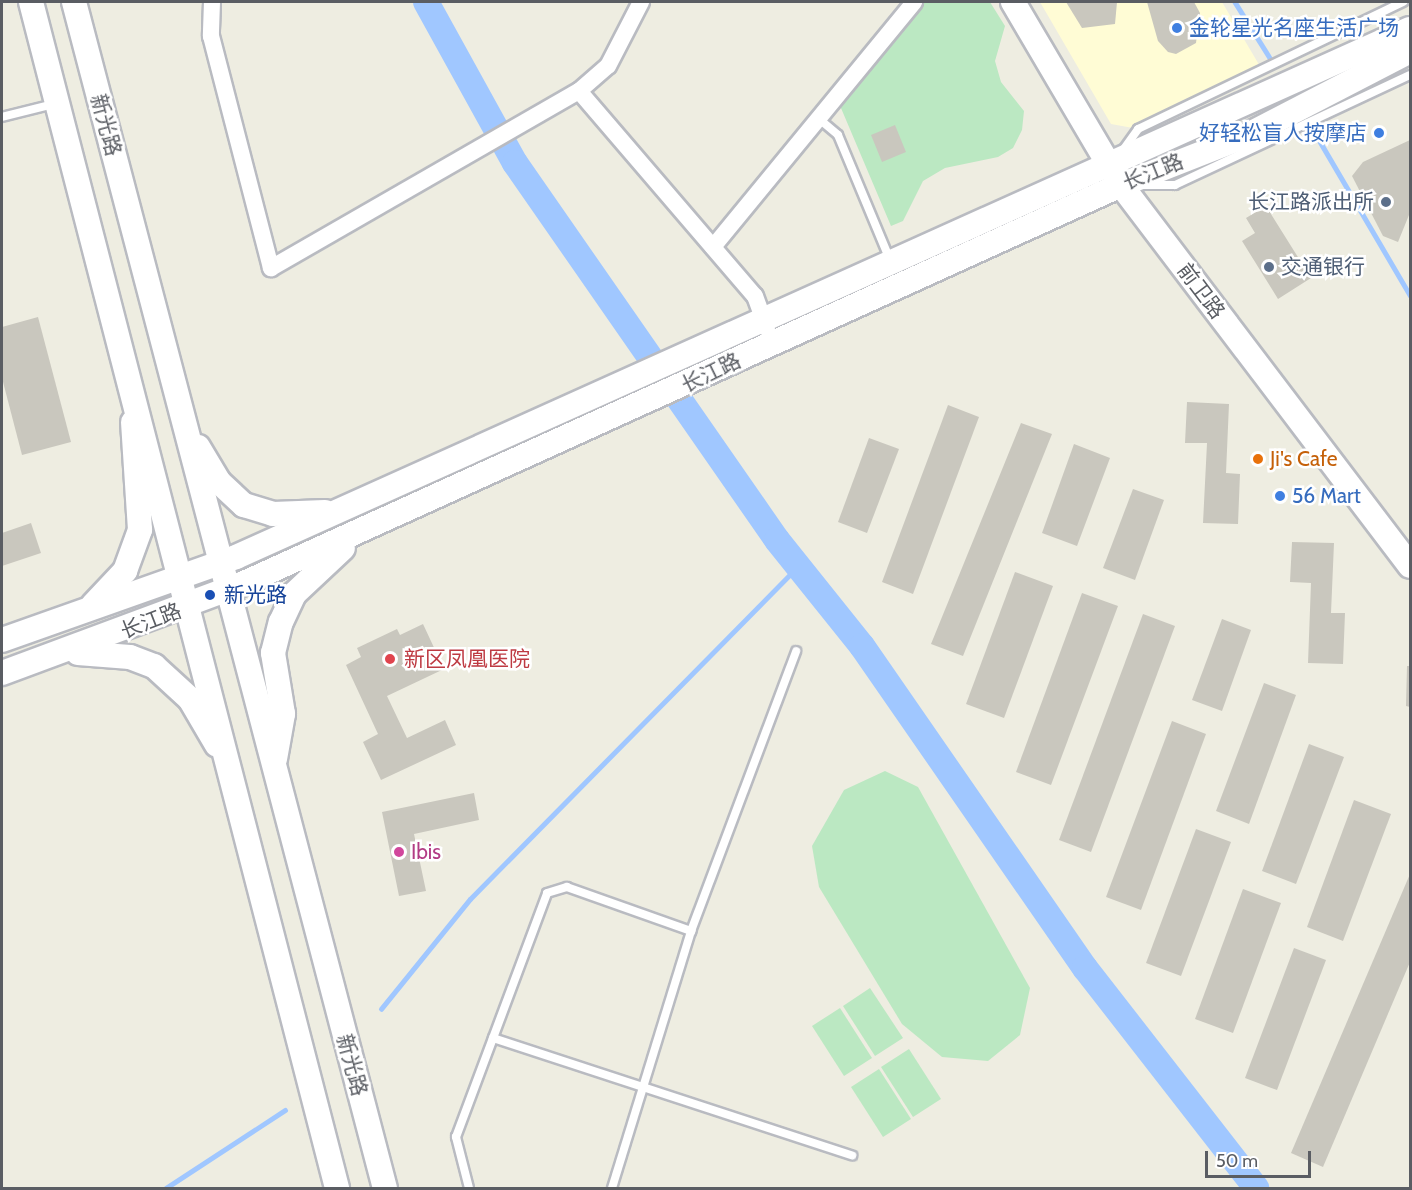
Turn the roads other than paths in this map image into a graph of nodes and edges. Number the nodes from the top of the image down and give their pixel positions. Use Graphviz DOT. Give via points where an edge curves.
graph roads {
  1 [pos="31,2"];
  2 [pos="74,2"];
  3 [pos="212,2"];
  4 [pos="640,2"];
  5 [pos="914,2"];
  6 [pos="1013,2"];
  7 [pos="1403,2"];
  8 [pos="1410,29"];
  9 [pos="1410,51"];
  10 [pos="1410,75"];
  11 [pos="579,91"];
  12 [pos="57,103"];
  13 [pos="2,117"];
  14 [pos="818,118"];
  15 [pos="1116,176"];
  16 [pos="713,247"];
  17 [pos="891,263"];
  18 [pos="768,331"];
  19 [pos="134,392"];
  20 [pos="185,428"];
  21 [pos="348,508"];
  22 [pos="361,531"];
  23 [pos="221,564"];
  24 [pos="1410,567"];
  25 [pos="183,578"];
  26 [pos="228,590"];
  27 [pos="190,606"];
  28 [pos="86,612"];
  29 [pos="2,640"];
  30 [pos="796,651"];
  31 [pos="66,654"];
  32 [pos="2,673"];
  33 [pos="228,760"];
  34 [pos="274,768"];
  35 [pos="691,931"];
  36 [pos="493,1038"];
  37 [pos="643,1087"];
  38 [pos="852,1155"];
  39 [pos="337,1188"];
  40 [pos="385,1188"];
  41 [pos="469,1188"];
  42 [pos="612,1188"];
  1 -- 12 [label="main road, 新光路"];
  2 -- 20 [label="main road, 新光路"];
  3 -- 11 [label="street" via="211,36 271,268"];
  4 -- 11 [label="street" via="608,66"];
  5 -- 14 [label="street"];
  6 -- 15 [label="main road, 前卫路"];
  7 -- 15 [label="lane" via="1138,129"];
  8 -- 15 [label="main road, 长江路"];
  9 -- 15 [label="main road, 长江路" via="1248,135"];
  10 -- 15 [label="lane" via="1174,185"];
  11 -- 16 [label="street"];
  12 -- 13 [label="lane"];
  12 -- 19 [label="main road, 新光路"];
  14 -- 16 [label="street"];
  14 -- 17 [label="lane" via="838,135"];
  15 -- 17 [label="main road, 长江路"];
  15 -- 18 [label="main road, 长江路"];
  15 -- 24 [label="main road, 前卫路"];
  16 -- 18 [label="street" via="754,296"];
  17 -- 18 [label="main road, 长江路"];
  18 -- 21 [label="main road, 长江路" via="695,351"];
  18 -- 22 [label="main road, 长江路" via="711,375"];
  19 -- 25 [label="main road, 新光路"];
  19 -- 28 [label="main road" via="132,458 140,530 125,571"];
  20 -- 21 [label="main road" via="219,482 244,505 273,514"];
  20 -- 23 [label="main road, 新光路"];
  21 -- 23 [label="main road, 长江路"];
  22 -- 26 [label="main road, 长江路"];
  22 -- 34 [label="main road" via="311,574 281,622 273,653 283,714"];
  23 -- 25 [label="main road, 长江路"];
  23 -- 26 [label="main road, 新光路"];
  25 -- 27 [label="main road, 新光路"];
  25 -- 28 [label="main road, 长江路"];
  26 -- 27 [label="main road, 长江路"];
  26 -- 34 [label="main road, 新光路"];
  27 -- 31 [label="main road, 长江路"];
  27 -- 33 [label="main road, 新光路"];
  28 -- 29 [label="main road, 长江路"];
  30 -- 35 [label="lane"];
  31 -- 32 [label="main road, 长江路"];
  31 -- 33 [label="main road" via="130,657 154,666 190,699"];
  33 -- 39 [label="main road, 新光路"];
  34 -- 40 [label="main road, 新光路"];
  35 -- 36 [label="lane" via="567,887 548,893"];
  35 -- 37 [label="lane"];
  36 -- 37 [label="lane"];
  36 -- 41 [label="lane" via="456,1137"];
  37 -- 38 [label="lane"];
  37 -- 42 [label="lane"];
}
